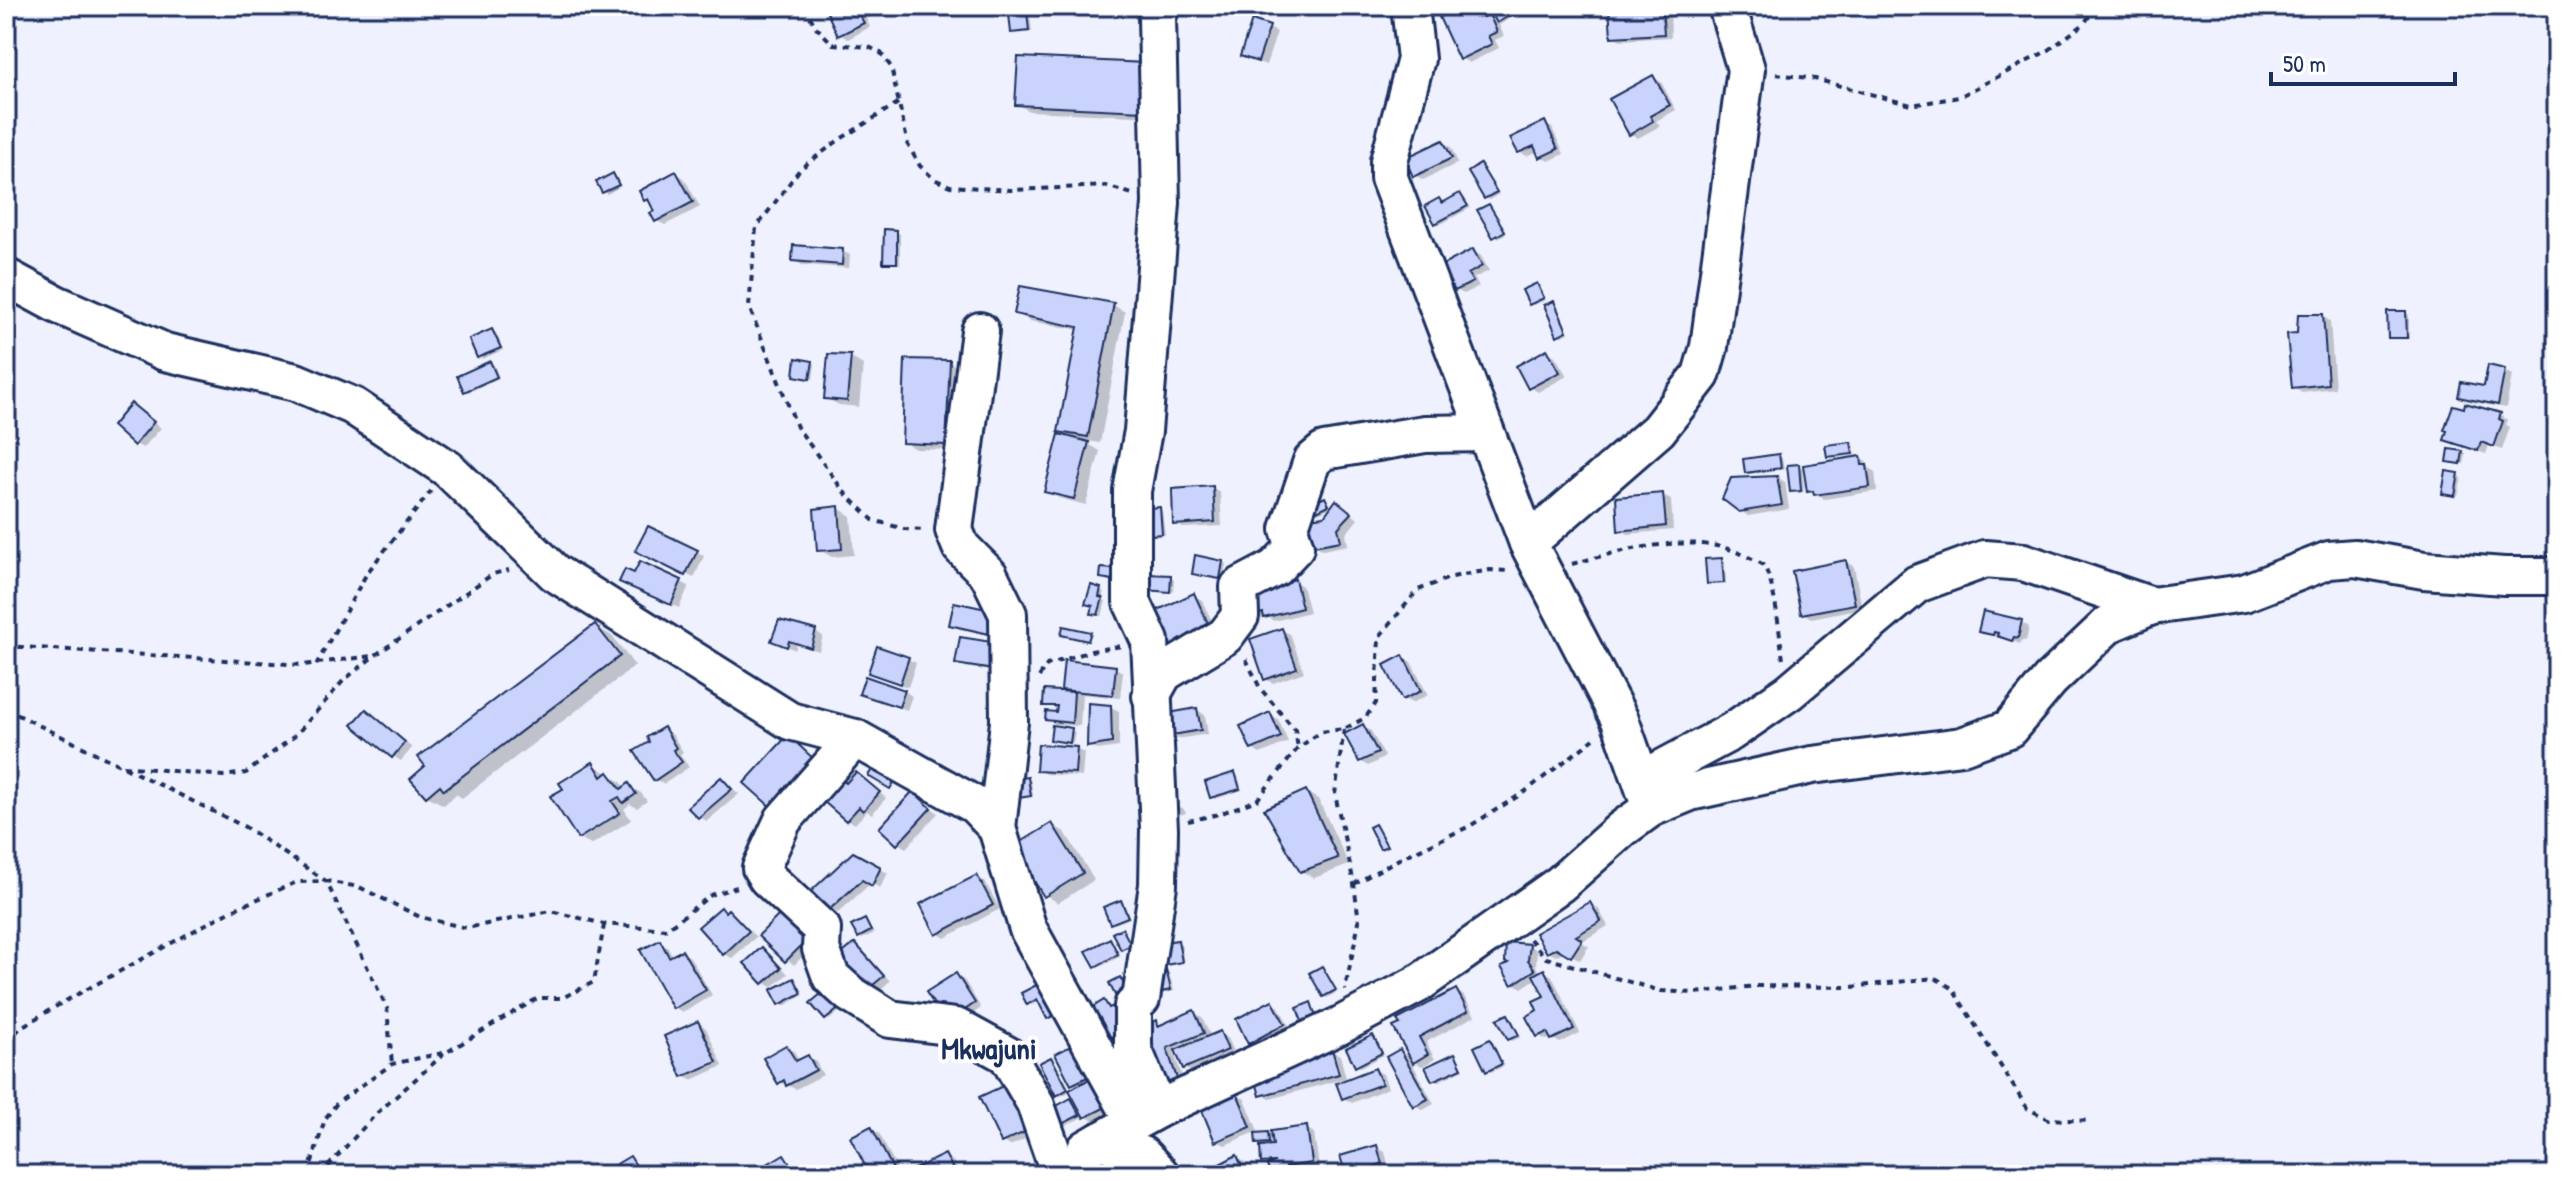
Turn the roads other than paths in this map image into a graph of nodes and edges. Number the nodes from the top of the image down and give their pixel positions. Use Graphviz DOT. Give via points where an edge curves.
graph roads {
  1 [pos="1161,6"];
  2 [pos="1410,6"];
  3 [pos="1727,6"];
  4 [pos="6,277"];
  5 [pos="980,331"];
  6 [pos="1485,433"];
  7 [pos="1535,558"];
  8 [pos="2557,576"];
  9 [pos="2152,606"];
  10 [pos="1151,696"];
  11 [pos="855,738"];
  12 [pos="1647,794"];
  13 [pos="997,828"];
  14 [pos="1146,1115"];
  15 [pos="1100,1141"];
  16 [pos="1050,1171"];
  17 [pos="1161,1175"];
  1 -- 10 [label="street" via="1161,203 1143,431 1132,491 1132,602 1150,641"];
  2 -- 6 [label="street" via="1416,59 1389,178"];
  3 -- 7 [label="street" via="1746,69 1701,375 1658,430"];
  4 -- 11 [label="street" via="165,352 296,382 353,406 448,469 555,573 790,721"];
  5 -- 13 [label="street" via="954,530 961,547 989,575 1008,614 1009,722"];
  6 -- 7 [label="street"];
  6 -- 10 [label="street" via="1425,434 1324,451 1312,461 1292,519 1289,529 1295,547 1275,568 1239,587 1240,616 1225,636 1164,673"];
  7 -- 12 [label="street" via="1620,720"];
  8 -- 9 [label="street" via="2424,570 2355,558 2329,560 2244,593"];
  9 -- 12 [label="street" via="2109,624 2050,680 2009,729 1962,746 1812,765 1690,792"];
  9 -- 12 [label="street" via="2023,562 1985,559 1917,584 1789,692"];
  10 -- 14 [label="street" via="1158,885 1141,999 1133,1006 1133,1049"];
  11 -- 13 [label="street" via="975,805"];
  11 -- 16 [label="street" via="783,820 761,868 822,929 821,949 831,977 850,994 890,1019 956,1027 1007,1055 1035,1103"];
  12 -- 14 [label="street" via="1622,829 1560,884 1418,984"];
  13 -- 14 [label="street" via="1028,929"];
  14 -- 15 [label="street"];
  15 -- 16 [label="street"];
  15 -- 17 [label="street" via="1142,1155"];
}
